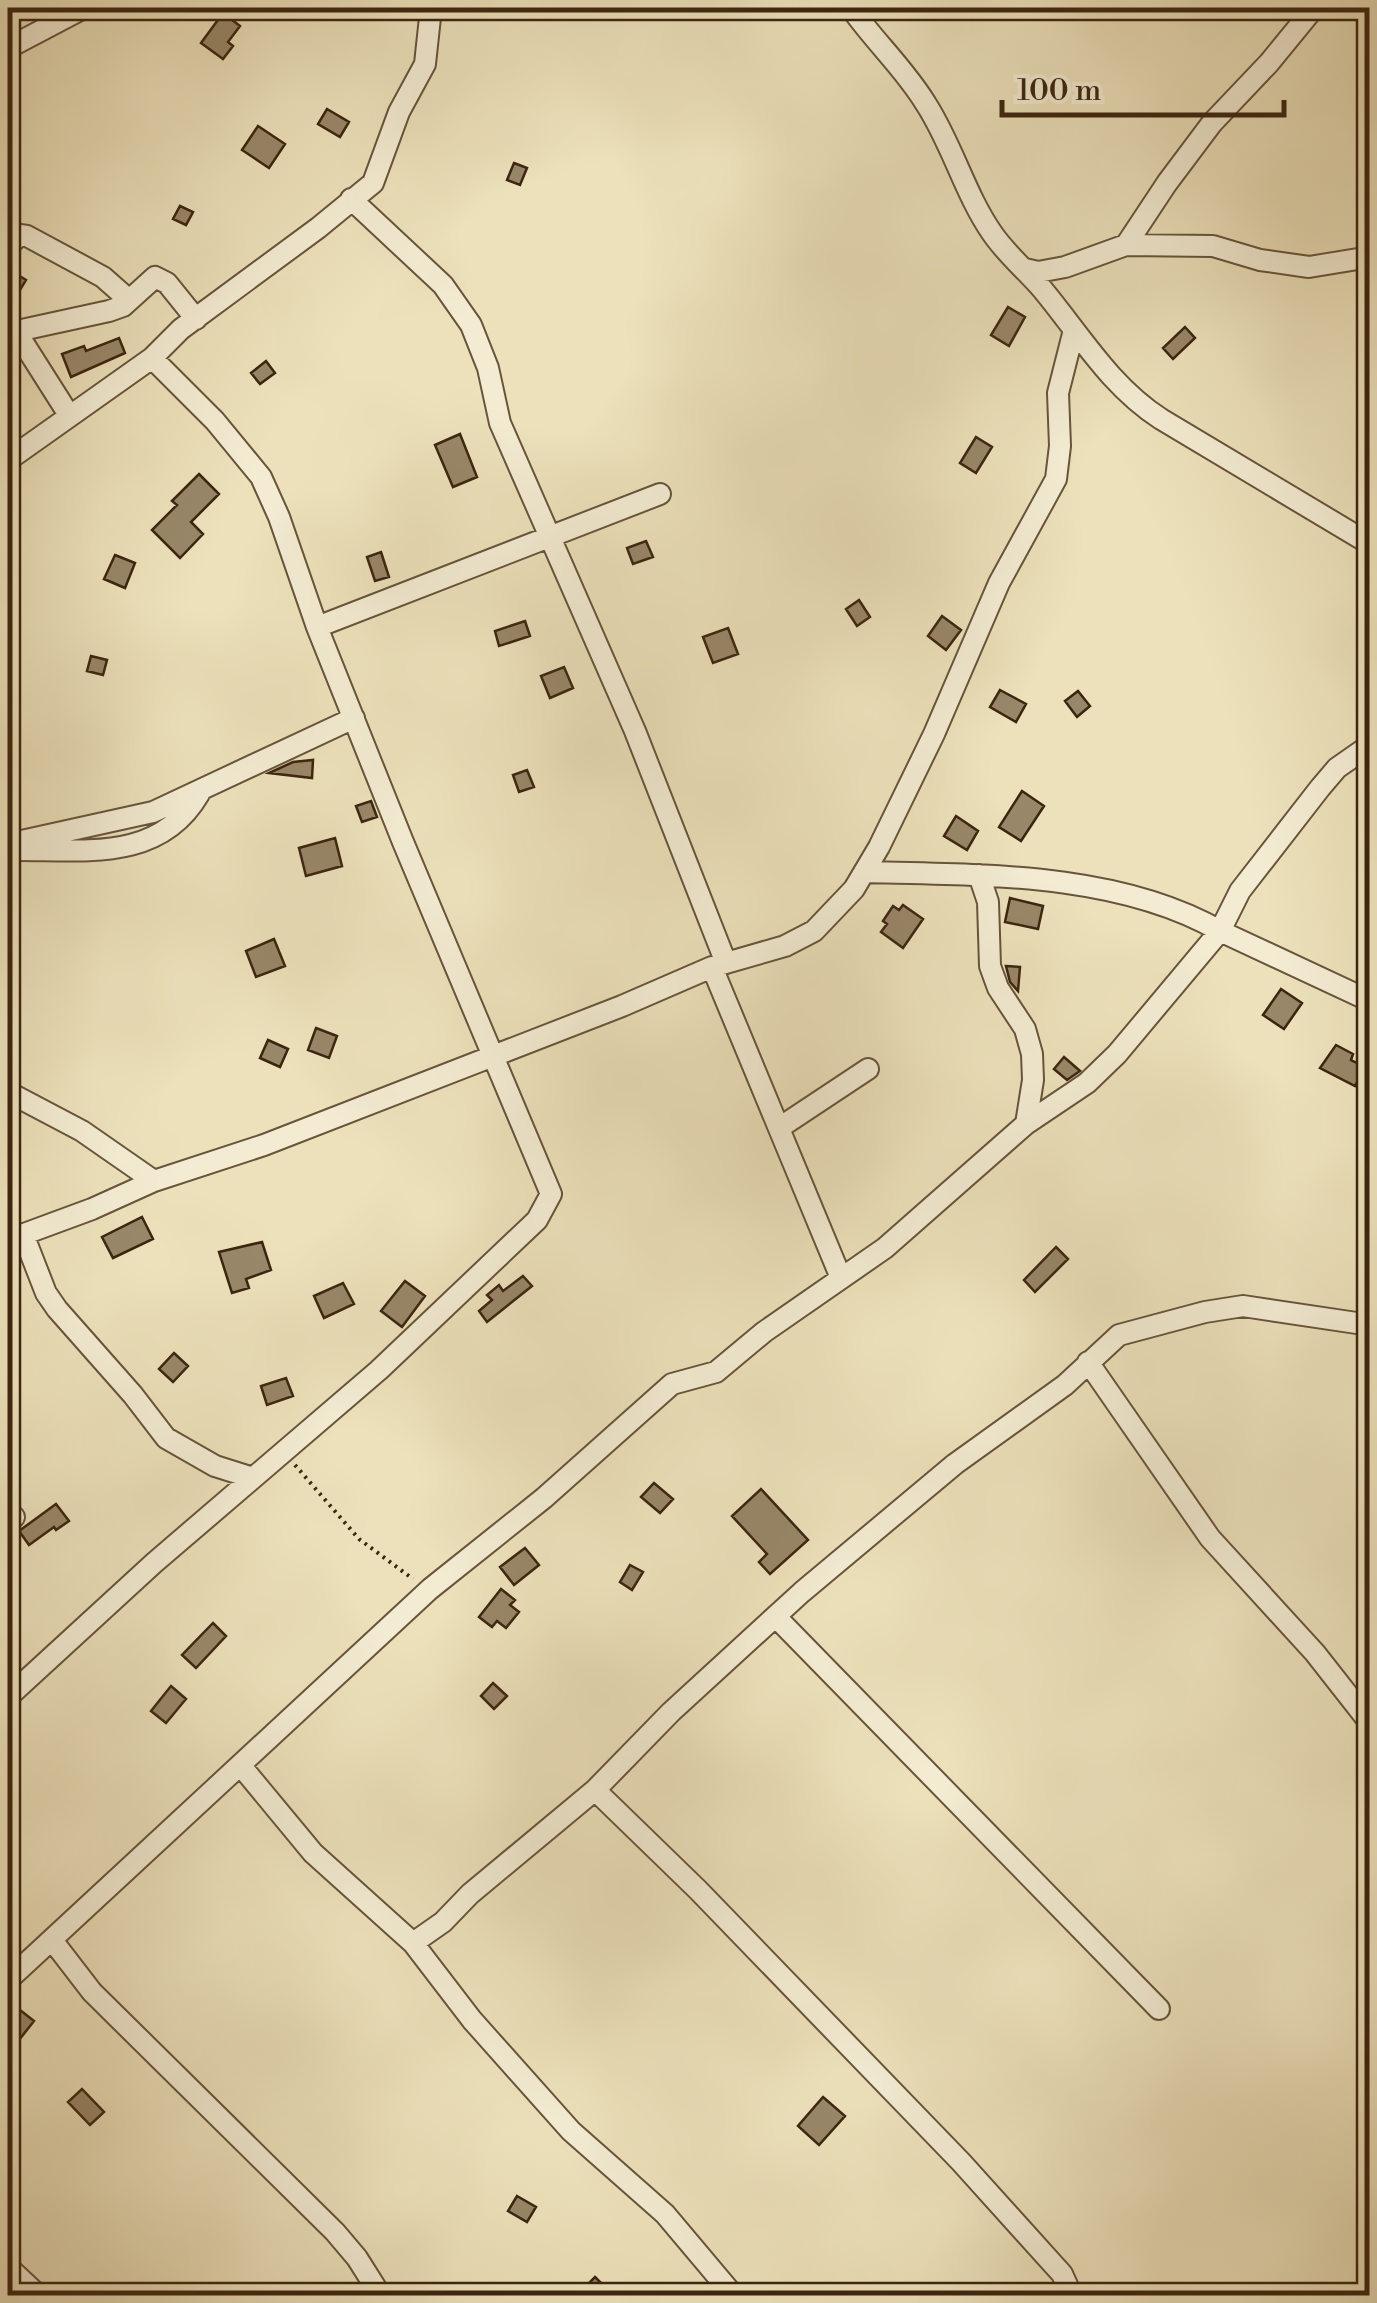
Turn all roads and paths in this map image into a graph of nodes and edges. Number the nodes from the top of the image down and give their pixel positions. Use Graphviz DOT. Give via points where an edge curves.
graph roads {
  1 [pos="84,8"];
  2 [pos="431,8"];
  3 [pos="850,8"];
  4 [pos="1314,8"];
  5 [pos="8,48"];
  6 [pos="351,199"];
  7 [pos="1126,245"];
  8 [pos="8,246"];
  9 [pos="1370,257"];
  10 [pos="1025,268"];
  11 [pos="129,300"];
  12 [pos="196,319"];
  13 [pos="1074,330"];
  14 [pos="12,333"];
  15 [pos="152,358"];
  16 [pos="69,414"];
  17 [pos="8,460"];
  18 [pos="660,494"];
  19 [pos="552,537"];
  20 [pos="1370,544"];
  21 [pos="318,627"];
  22 [pos="354,718"];
  23 [pos="1370,745"];
  24 [pos="201,791"];
  25 [pos="8,846"];
  26 [pos="864,872"];
  27 [pos="979,875"];
  28 [pos="1220,931"];
  29 [pos="719,965"];
  30 [pos="1370,1001"];
  31 [pos="494,1054"];
  32 [pos="868,1069"];
  33 [pos="8,1092"];
  34 [pos="1026,1124"];
  35 [pos="780,1128"];
  36 [pos="154,1181"];
  37 [pos="15,1237"];
  38 [pos="841,1278"];
  39 [pos="1370,1325"];
  40 [pos="1088,1362"];
  41 [pos="285,1453"];
  42 [pos="215,1466"];
  43 [pos="253,1478"];
  44 [pos="225,1502"];
  45 [pos="430,1589"];
  46 [pos="776,1617"];
  47 [pos="8,1697"];
  48 [pos="1370,1723"];
  49 [pos="241,1766"];
  50 [pos="595,1790"];
  51 [pos="52,1940"];
  52 [pos="413,1943"];
  53 [pos="8,1980"];
  54 [pos="1159,2009"];
  55 [pos="8,2267"];
  56 [pos="39,2296"];
  57 [pos="381,2296"];
  58 [pos="734,2296"];
  59 [pos="1072,2296"];
  1 -- 5 [label="street"];
  2 -- 6 [label="street" via="425,64 373,182"];
  3 -- 10 [label="street" via="928,106 990,231"];
  4 -- 7 [label="street" via="1212,123"];
  6 -- 12 [label="street"];
  6 -- 19 [label="street" via="443,285 471,325 500,423"];
  7 -- 9 [label="street" via="1213,246 1308,267"];
  7 -- 10 [label="street" via="1065,268"];
  8 -- 11 [label="street" via="28,236"];
  10 -- 13 [label="street"];
  11 -- 12 [label="street" via="160,278"];
  11 -- 14 [label="street"];
  12 -- 15 [label="street"];
  13 -- 20 [label="street" via="1132,400"];
  13 -- 26 [label="street" via="1058,393 1056,480 999,583 934,734"];
  14 -- 16 [label="street"];
  15 -- 16 [label="street"];
  15 -- 21 [label="street" via="261,478"];
  16 -- 17 [label="street"];
  18 -- 19 [label="street"];
  19 -- 21 [label="street"];
  19 -- 29 [label="street" via="635,731"];
  21 -- 22 [label="street"];
  22 -- 24 [label="street"];
  22 -- 31 [label="street"];
  23 -- 28 [label="street" via="1320,788 1240,892"];
  24 -- 25 [label="street" via="153,812"];
  24 -- 25 [label="street" via="178,822 143,844 119,850"];
  26 -- 27 [label="street"];
  26 -- 29 [label="street" via="814,931"];
  27 -- 28 [label="street" via="1140,896"];
  27 -- 34 [label="street" via="988,902 990,966 1032,1054"];
  28 -- 30 [label="street"];
  28 -- 34 [label="street" via="1117,1054"];
  29 -- 31 [label="street"];
  29 -- 35 [label="street"];
  31 -- 36 [label="street" via="264,1146"];
  31 -- 41 [label="street" via="542,1168 548,1203 380,1370"];
  32 -- 35 [label="street"];
  33 -- 36 [label="street"];
  34 -- 38 [label="street" via="885,1248"];
  35 -- 38 [label="street"];
  36 -- 37 [label="street"];
  37 -- 42 [label="street" via="57,1309 166,1438"];
  38 -- 45 [label="street" via="716,1372 672,1384"];
  39 -- 40 [label="street" via="1223,1308 1119,1335"];
  40 -- 46 [label="street" via="1032,1412 942,1474"];
  40 -- 48 [label="street" via="1210,1538"];
  41 -- 43 [label="street"];
  41 -- 45 [label="path" via="358,1539"];
  42 -- 43 [label="street"];
  42 -- 44 [label="street"];
  43 -- 44 [label="street"];
  44 -- 47 [label="street"];
  45 -- 49 [label="street"];
  46 -- 50 [label="street"];
  46 -- 54 [label="street"];
  49 -- 51 [label="street"];
  49 -- 52 [label="street" via="313,1853"];
  50 -- 52 [label="street"];
  50 -- 59 [label="street" via="961,2162 1062,2274"];
  51 -- 53 [label="street"];
  51 -- 57 [label="street" via="92,1992 335,2232"];
  52 -- 58 [label="street" via="571,2131 665,2214"];
  55 -- 56 [label="street"];
}
